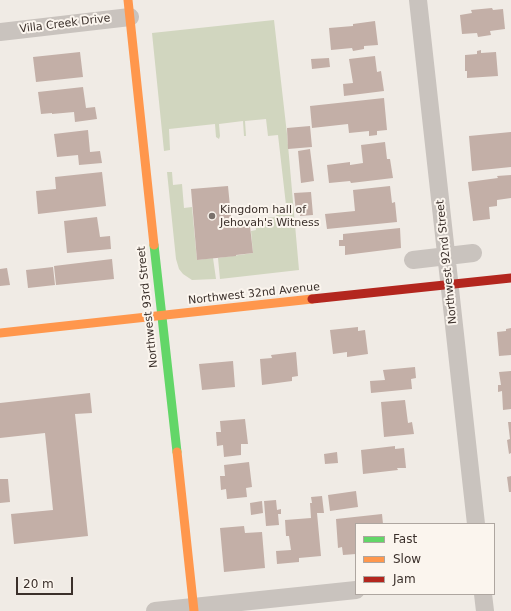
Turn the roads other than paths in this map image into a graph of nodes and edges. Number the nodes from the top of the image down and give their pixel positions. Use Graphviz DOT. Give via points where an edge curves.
graph roads {
  1 [pos="418,0"];
  2 [pos="129,8"];
  3 [pos="0,32"];
  4 [pos="473,253"];
  5 [pos="446,256"];
  6 [pos="413,260"];
  7 [pos="511,278"];
  8 [pos="450,285"];
  9 [pos="161,316"];
  10 [pos="0,333"];
  11 [pos="476,523"];
  12 [pos="355,590"];
  13 [pos="483,595"];
  14 [pos="193,609"];
  15 [pos="155,611"];
  16 [pos="485,611"];
  1 -- 5 [label="street, Northwest 92nd Street"];
  2 -- 3 [label="street, Villa Creek Drive"];
  2 -- 9 [label="street, Northwest 93rd Street"];
  4 -- 5 [label="street"];
  5 -- 6 [label="street"];
  5 -- 8 [label="street, Northwest 92nd Street"];
  7 -- 8 [label="street, Northwest 32nd Avenue"];
  8 -- 9 [label="street, Northwest 32nd Avenue"];
  8 -- 11 [label="street, Northwest 92nd Street"];
  9 -- 10 [label="street, Northwest 32nd Avenue"];
  9 -- 14 [label="street, Northwest 93rd Street"];
  12 -- 14 [label="street"];
  13 -- 16 [label="street"];
  14 -- 15 [label="street"];
}
